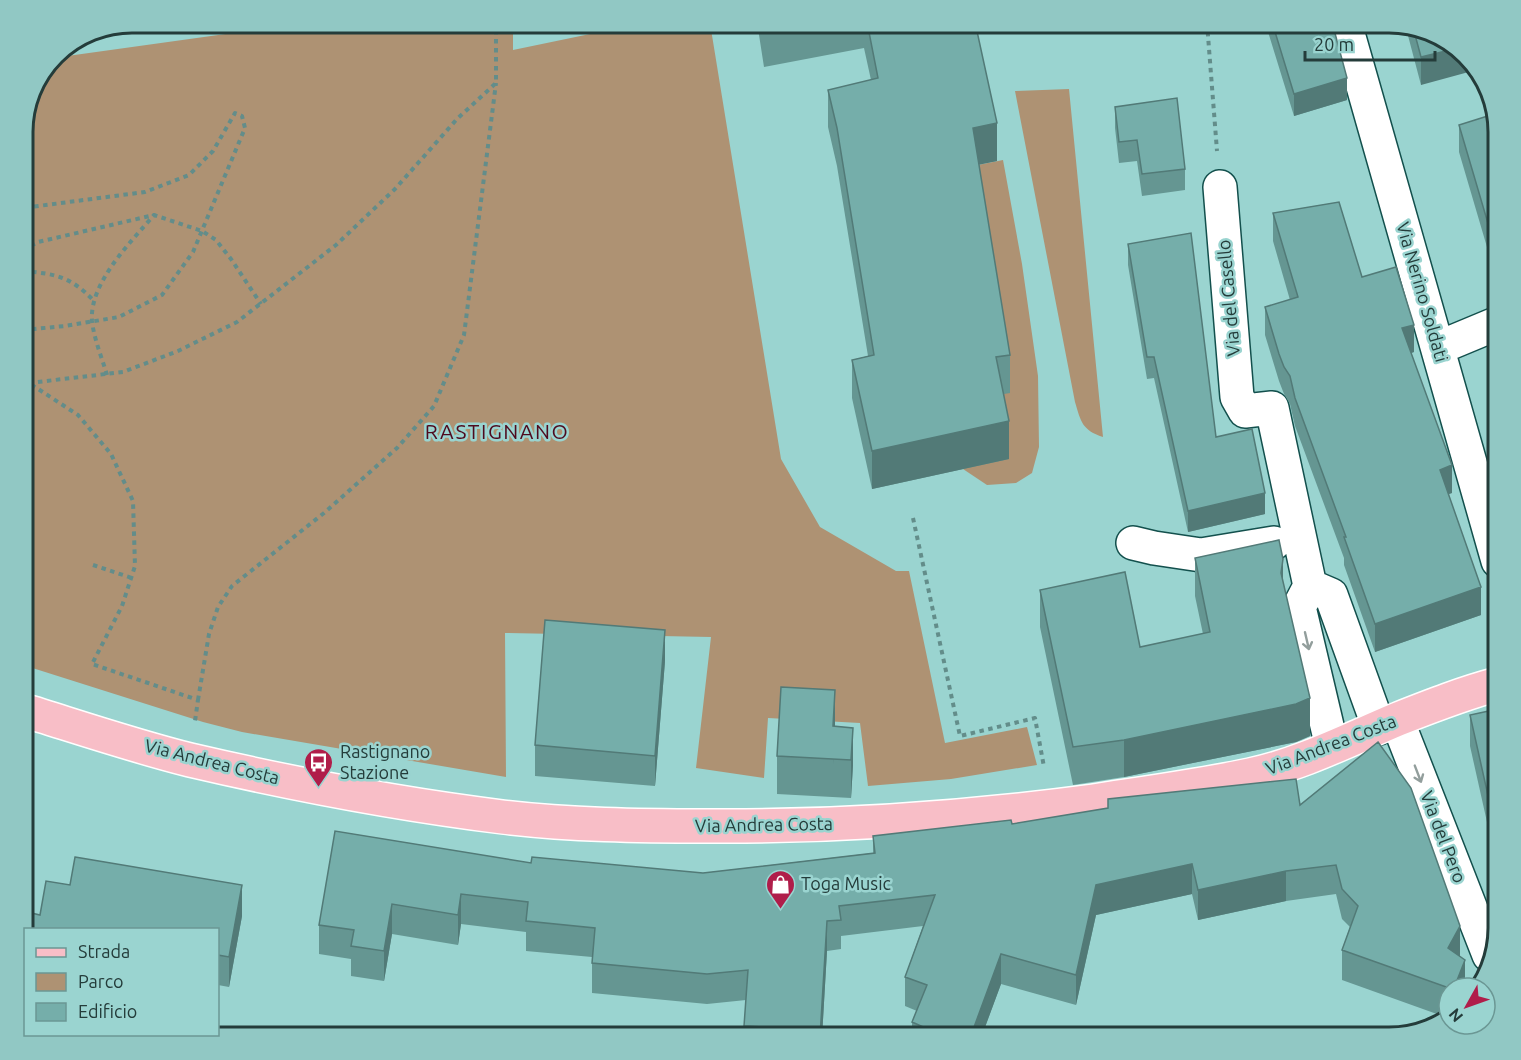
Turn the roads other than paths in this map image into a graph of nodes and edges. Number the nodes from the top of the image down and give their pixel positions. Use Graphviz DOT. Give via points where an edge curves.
graph roads {
  1 [pos="1348,33"];
  2 [pos="1220,187"];
  3 [pos="1488,327"];
  4 [pos="1438,348"];
  5 [pos="1488,526"];
  6 [pos="1299,538"];
  7 [pos="1133,543"];
  8 [pos="1310,586"];
  9 [pos="1488,687"];
  10 [pos="33,713"];
  11 [pos="1388,724"];
  12 [pos="1332,747"];
  13 [pos="1486,948"];
  1 -- 4 [label="street, Via Nerino Soldati"];
  2 -- 6 [label="street, Via del Casello" via="1237,397 1245,411 1272,408"];
  3 -- 4 [label="street"];
  4 -- 5 [label="street, Via Nerino Soldati"];
  6 -- 7 [label="street" via="1201,555"];
  6 -- 8 [label="street, Via del Casello"];
  8 -- 11 [label="street" via="1331,595"];
  8 -- 12 [label="street, one-way" via="1299,607"];
  9 -- 11 [label="main road, Via Andrea Costa"];
  10 -- 12 [label="main road, Via Andrea Costa" via="186,759 319,788 506,817 614,825 786,827 1024,810 1254,774"];
  11 -- 12 [label="main road, Via Andrea Costa"];
  11 -- 13 [label="street, Via del Pero, one-way"];
}
